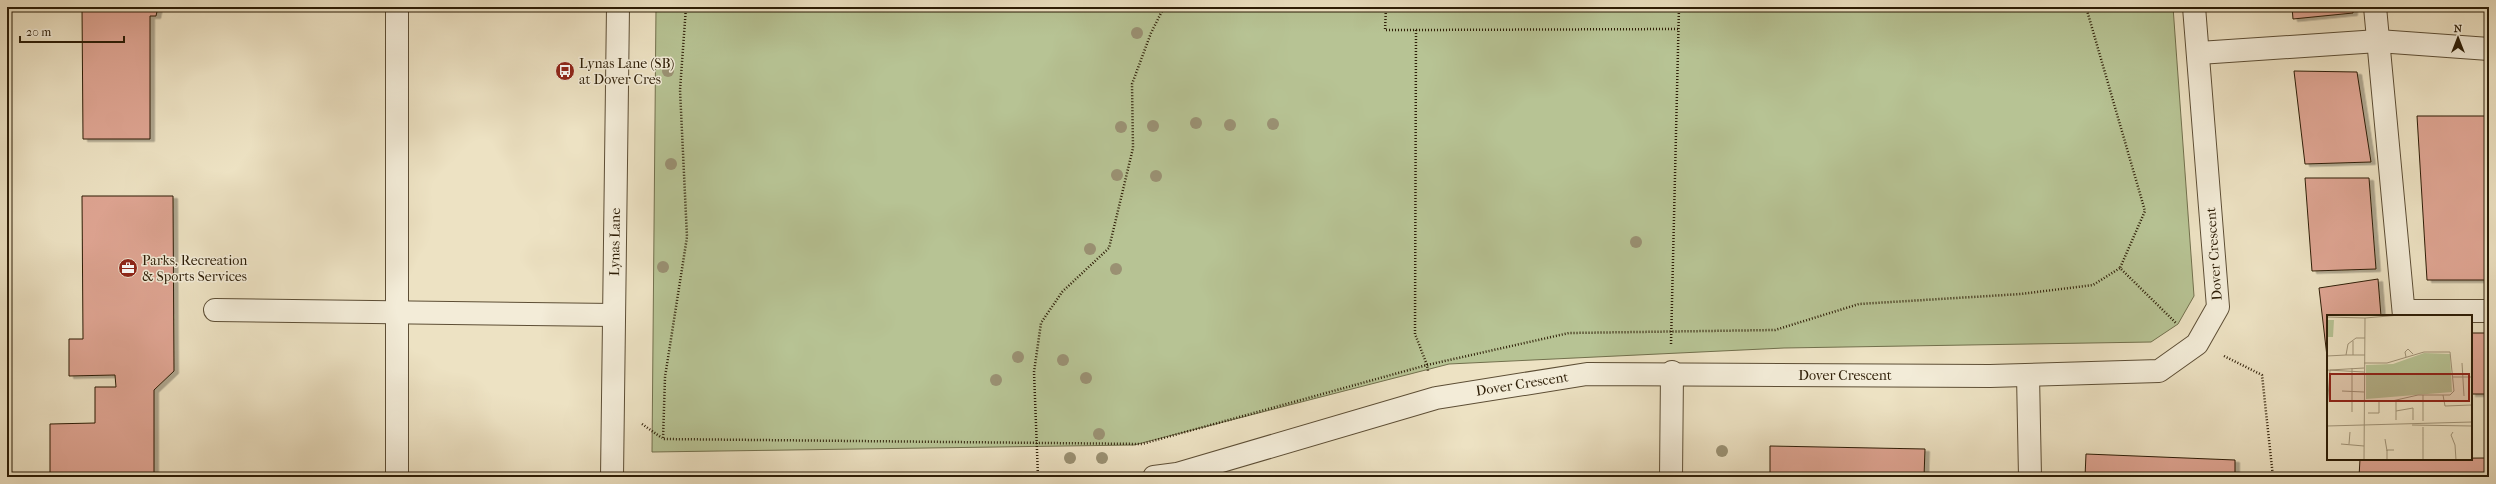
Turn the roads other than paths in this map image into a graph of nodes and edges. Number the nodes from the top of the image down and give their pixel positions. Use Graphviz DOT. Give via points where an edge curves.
graph roads {
  1 [pos="397,7"];
  2 [pos="618,7"];
  3 [pos="2194,7"];
  4 [pos="2375,7"];
  5 [pos="2378,41"];
  6 [pos="2489,49"];
  7 [pos="2199,53"];
  8 [pos="215,310"];
  9 [pos="397,311"];
  10 [pos="2489,311"];
  11 [pos="2404,313"];
  12 [pos="614,315"];
  13 [pos="1672,372"];
  14 [pos="2028,375"];
  15 [pos="1177,475"];
  16 [pos="397,477"];
  17 [pos="612,477"];
  18 [pos="1154,477"];
  19 [pos="1671,477"];
  20 [pos="2030,477"];
  1 -- 9 [label="street"];
  2 -- 12 [label="street, Lynas Lane"];
  3 -- 7 [label="street, Dover Crescent"];
  4 -- 5 [label="street"];
  5 -- 6 [label="street"];
  5 -- 7 [label="street"];
  5 -- 11 [label="street"];
  7 -- 14 [label="street, Dover Crescent" via="2218,307 2197,344 2159,371"];
  8 -- 9 [label="street"];
  9 -- 12 [label="street"];
  9 -- 16 [label="street"];
  10 -- 11 [label="street"];
  12 -- 17 [label="street, Lynas Lane"];
  13 -- 14 [label="street, Dover Crescent"];
  13 -- 15 [label="street, Dover Crescent" via="1587,374 1436,398"];
  13 -- 19 [label="street"];
  14 -- 20 [label="street"];
  15 -- 18 [label="street, Dover Crescent"];
}
